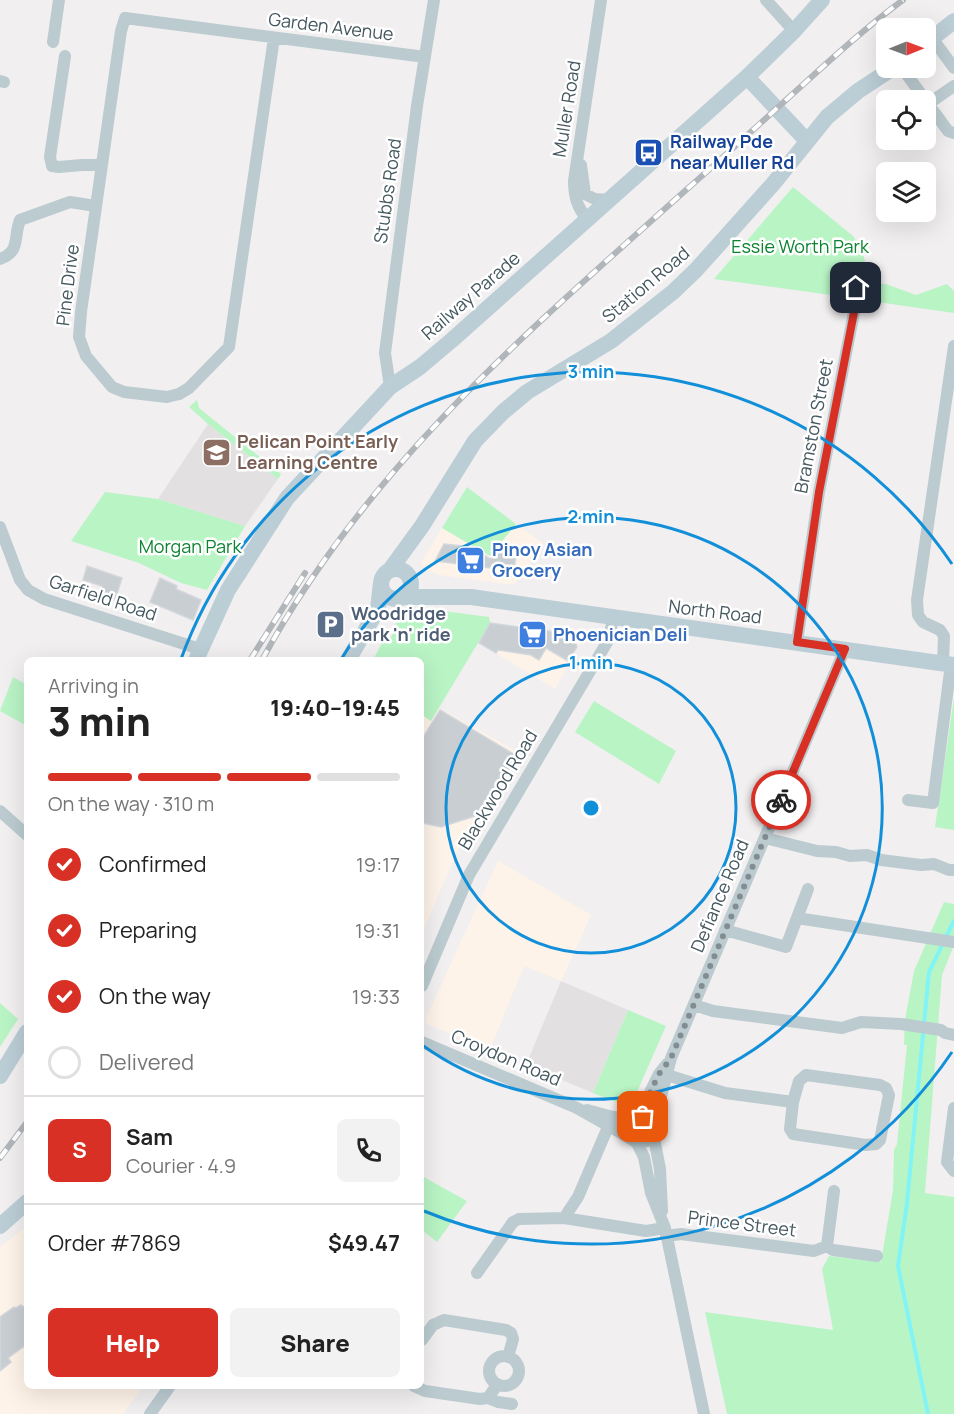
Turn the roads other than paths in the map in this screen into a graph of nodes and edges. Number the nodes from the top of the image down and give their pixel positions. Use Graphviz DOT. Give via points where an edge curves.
graph roads {
  1 [pos="59,0"];
  2 [pos="434,0"];
  3 [pos="601,0"];
  4 [pos="766,0"];
  5 [pos="822,0"];
  6 [pos="125,18"];
  7 [pos="954,21"];
  8 [pos="794,31"];
  9 [pos="936,35"];
  10 [pos="274,38"];
  11 [pos="936,41"];
  12 [pos="53,42"];
  13 [pos="936,43"];
  14 [pos="65,56"];
  15 [pos="425,57"];
  16 [pos="954,57"];
  17 [pos="954,68"];
  18 [pos="747,77"];
  19 [pos="878,78"];
  20 [pos="954,86"];
  21 [pos="936,98"];
  22 [pos="936,115"];
  23 [pos="954,133"];
  24 [pos="806,140"];
  25 [pos="578,156"];
  26 [pos="102,165"];
  27 [pos="609,200"];
  28 [pos="96,207"];
  29 [pos="587,219"];
  30 [pos="0,259"];
  31 [pos="856,288"];
  32 [pos="954,346"];
  33 [pos="390,387"];
  34 [pos="0,526"];
  35 [pos="422,526"];
  36 [pos="386,577"];
  37 [pos="410,578"];
  38 [pos="471,597"];
  39 [pos="402,598"];
  40 [pos="613,618"];
  41 [pos="797,642"];
  42 [pos="845,649"];
  43 [pos="198,654"];
  44 [pos="350,657"];
  45 [pos="362,657"];
  46 [pos="949,664"];
  47 [pos="908,800"];
  48 [pos="0,811"];
  49 [pos="24,832"];
  50 [pos="765,838"];
  51 [pos="954,870"];
  52 [pos="808,889"];
  53 [pos="797,918"];
  54 [pos="725,930"];
  55 [pos="954,942"];
  56 [pos="424,981"];
  57 [pos="694,1005"];
  58 [pos="954,1035"];
  59 [pos="24,1037"];
  60 [pos="424,1043"];
  61 [pos="671,1058"];
  62 [pos="667,1075"];
  63 [pos="0,1076"];
  64 [pos="793,1102"];
  65 [pos="577,1108"];
  66 [pos="954,1108"];
  67 [pos="636,1118"];
  68 [pos="608,1127"];
  69 [pos="653,1130"];
  70 [pos="634,1141"];
  71 [pos="954,1171"];
  72 [pos="834,1191"];
  73 [pos="24,1211"];
  74 [pos="24,1212"];
  75 [pos="564,1218"];
  76 [pos="0,1226"];
  77 [pos="665,1227"];
  78 [pos="0,1236"];
  79 [pos="827,1246"];
  80 [pos="878,1256"];
  81 [pos="477,1273"];
  82 [pos="424,1337"];
  83 [pos="508,1357"];
  84 [pos="496,1385"];
  85 [pos="168,1389"];
  86 [pos="424,1389"];
  87 [pos="488,1398"];
  88 [pos="512,1404"];
  89 [pos="150,1414"];
  90 [pos="704,1414"];
  1 -- 12 [label="street"];
  2 -- 15 [label="street, Stubbs Road"];
  3 -- 25 [label="street, Muller Road"];
  4 -- 8 [label="street"];
  5 -- 8 [label="street, Railway Parade"];
  6 -- 10 [label="street, Garden Avenue"];
  6 -- 26 [label="street, Pine Drive"];
  7 -- 9 [label="street"];
  8 -- 18 [label="street, Railway Parade"];
  10 -- 15 [label="street, Garden Avenue"];
  10 -- 28 [label="street, Pine Drive" via="229,347 179,394 167,397 124,392 112,387 86,356 79,337 80,320"];
  11 -- 16 [label="street"];
  13 -- 17 [label="street"];
  14 -- 26 [label="street" via="50,157 52,166"];
  15 -- 33 [label="street, Stubbs Road" via="385,353"];
  18 -- 24 [label="street"];
  18 -- 27 [label="street, Railway Parade"];
  19 -- 24 [label="street, Station Road" via="826,117"];
  20 -- 21 [label="street"];
  22 -- 23 [label="street"];
  24 -- 35 [label="street, Station Road" via="773,184 673,292 611,341 527,392 503,412 476,441"];
  25 -- 27 [label="street" via="585,194"];
  25 -- 29 [label="street, Muller Road" via="574,194"];
  26 -- 28 [label="street, Pine Drive"];
  27 -- 29 [label="street, Railway Parade"];
  28 -- 30 [label="street" via="70,202 20,220 14,251"];
  29 -- 33 [label="street, Railway Parade" via="444,347"];
  31 -- 41 [label="street, Bramston Street"];
  32 -- 46 [label="street" via="917,600 923,622 944,636"];
  33 -- 43 [label="street, Railway Parade" via="280,508 228,590"];
  34 -- 43 [label="street, Garfield Road" via="20,580 28,590"];
  35 -- 36 [label="street, Station Road"];
  35 -- 37 [label="street, Station Road"];
  36 -- 37 [label="street" via="402,570"];
  36 -- 39 [label="street" via="383,591 389,597"];
  36 -- 44 [label="street, Station Road" via="376,612"];
  37 -- 38 [label="street, North Road"];
  37 -- 39 [label="street" via="410,590"];
  38 -- 39 [label="street, North Road"];
  38 -- 40 [label="street, North Road"];
  39 -- 45 [label="street" via="386,616"];
  40 -- 41 [label="street, North Road"];
  40 -- 56 [label="street, Blackwood Road" via="609,639 469,875"];
  41 -- 42 [label="street, North Road"];
  42 -- 46 [label="street, North Road"];
  42 -- 50 [label="street, Defiance Road"];
  46 -- 47 [label="street" via="933,803"];
  48 -- 49 [label="street"];
  50 -- 51 [label="street" via="817,851 934,864"];
  50 -- 54 [label="street, Defiance Road"];
  52 -- 53 [label="street"];
  53 -- 54 [label="street" via="786,947"];
  53 -- 55 [label="street"];
  54 -- 57 [label="street, Defiance Road"];
  57 -- 58 [label="street" via="713,1011 842,1028 861,1022 901,1024 941,1029"];
  57 -- 61 [label="street, Defiance Road"];
  59 -- 63 [label="street"];
  60 -- 65 [label="street, Croydon Road"];
  61 -- 62 [label="street, Defiance Road"];
  61 -- 67 [label="street, Defiance Road"];
  62 -- 64 [label="street" via="725,1093"];
  62 -- 69 [label="street, Defiance Road"];
  64 -- 64 [label="street" via="790,1129 794,1134 866,1145 880,1140 889,1095 880,1085 806,1076 799,1081"];
  65 -- 67 [label="street, Croydon Road"];
  65 -- 68 [label="street, Croydon Road"];
  66 -- 71 [label="street" via="946,1162"];
  67 -- 69 [label="street" via="647,1119"];
  67 -- 70 [label="street" via="627,1130"];
  68 -- 70 [label="street, Croydon Road"];
  68 -- 75 [label="street" via="578,1197"];
  69 -- 70 [label="street" via="648,1141"];
  69 -- 77 [label="street, Defiance Road"];
  70 -- 77 [label="street, Defiance Road" via="644,1157 651,1192"];
  72 -- 79 [label="street"];
  73 -- 76 [label="street"];
  74 -- 78 [label="street"];
  75 -- 77 [label="street, Prince Street" via="646,1231"];
  75 -- 81 [label="street, Prince Street" via="513,1222"];
  77 -- 79 [label="street, Prince Street" via="681,1234 814,1251"];
  77 -- 90 [label="street, Defiance Road"];
  79 -- 80 [label="street"];
  82 -- 83 [label="street" via="433,1325 444,1320 506,1330 513,1339"];
  83 -- 84 [label="street" via="498,1357 489,1368"];
  83 -- 84 [label="street" via="516,1364 517,1378 506,1386"];
  84 -- 87 [label="street"];
  85 -- 89 [label="street"];
  86 -- 87 [label="street"];
  87 -- 88 [label="street"];
}
